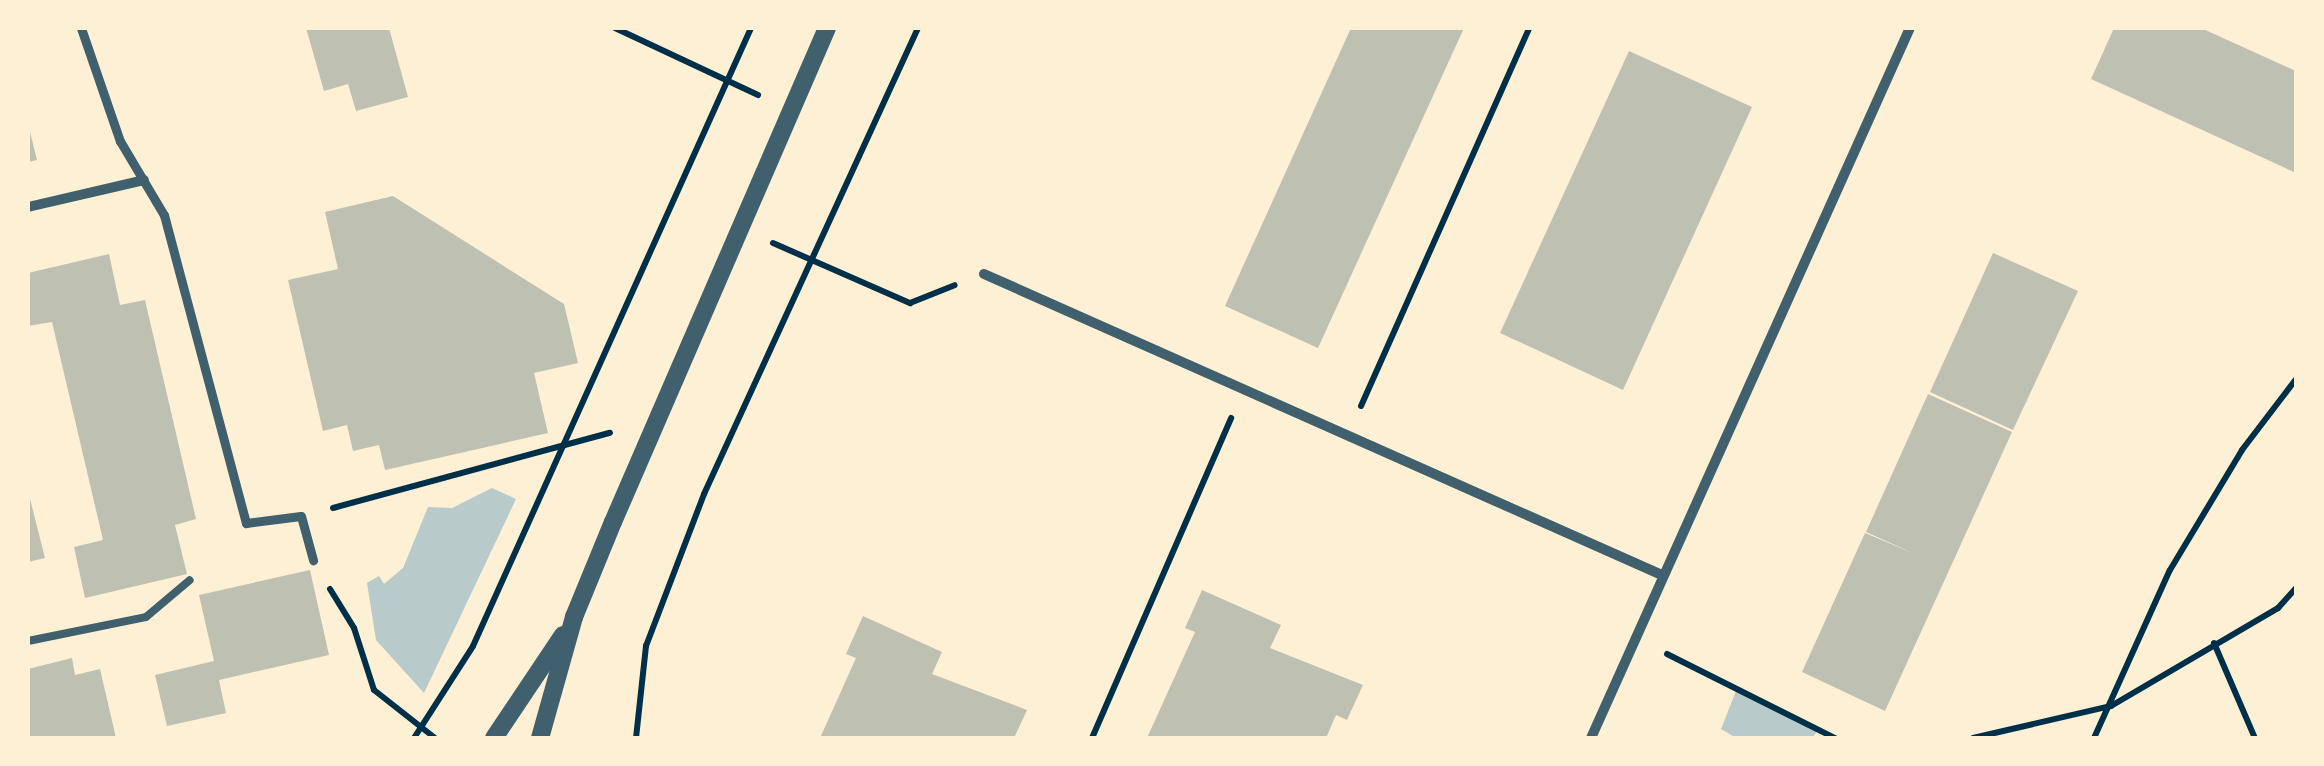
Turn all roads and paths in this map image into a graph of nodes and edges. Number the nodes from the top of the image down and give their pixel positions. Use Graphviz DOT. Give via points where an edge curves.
graph roads {
  1 [pos="81,28"];
  2 [pos="615,28"];
  3 [pos="751,28"];
  4 [pos="828,28"];
  5 [pos="918,28"];
  6 [pos="1528,28"];
  7 [pos="1910,28"];
  8 [pos="727,80"];
  9 [pos="791,110"];
  10 [pos="144,180"];
  11 [pos="28,207"];
  12 [pos="742,229"];
  13 [pos="812,260"];
  14 [pos="984,274"];
  15 [pos="2296,379"];
  16 [pos="1243,389"];
  17 [pos="658,421"];
  18 [pos="1348,436"];
  19 [pos="561,446"];
  20 [pos="322,512"];
  21 [pos="314,560"];
  22 [pos="1662,575"];
  23 [pos="190,580"];
  24 [pos="2296,588"];
  25 [pos="574,618"];
  26 [pos="1634,638"];
  27 [pos="28,642"];
  28 [pos="2214,643"];
  29 [pos="2110,706"];
  30 [pos="422,728"];
  31 [pos="414,738"];
  32 [pos="434,738"];
  33 [pos="494,738"];
  34 [pos="540,738"];
  35 [pos="636,738"];
  36 [pos="1092,738"];
  37 [pos="1591,738"];
  38 [pos="1835,738"];
  39 [pos="1973,738"];
  40 [pos="2094,738"];
  41 [pos="2256,738"];
  1 -- 10 [label="street" via="120,141"];
  2 -- 8 [label="path"];
  3 -- 8 [label="path"];
  4 -- 9 [label="street"];
  5 -- 13 [label="path"];
  6 -- 18 [label="path"];
  7 -- 22 [label="street"];
  8 -- 9 [label="path"];
  8 -- 19 [label="path"];
  9 -- 12 [label="street"];
  10 -- 11 [label="street"];
  10 -- 21 [label="street" via="164,216 246,523 301,516"];
  12 -- 13 [label="path"];
  12 -- 17 [label="street"];
  13 -- 14 [label="path" via="910,303"];
  13 -- 35 [label="path" via="704,494 646,646"];
  14 -- 16 [label="street"];
  15 -- 29 [label="path" via="2242,450 2170,570"];
  16 -- 18 [label="street"];
  16 -- 36 [label="path"];
  17 -- 19 [label="path"];
  17 -- 25 [label="street"];
  18 -- 22 [label="street"];
  19 -- 20 [label="path"];
  19 -- 30 [label="path" via="473,646"];
  21 -- 30 [label="path" via="354,628 374,690"];
  22 -- 26 [label="street"];
  23 -- 27 [label="lane" via="146,616"];
  24 -- 28 [label="path" via="2278,608"];
  25 -- 33 [label="street"];
  25 -- 34 [label="street"];
  26 -- 37 [label="street"];
  26 -- 38 [label="path"];
  28 -- 29 [label="path"];
  28 -- 41 [label="path"];
  29 -- 39 [label="path"];
  29 -- 40 [label="path"];
  30 -- 31 [label="path"];
  30 -- 32 [label="path"];
}
